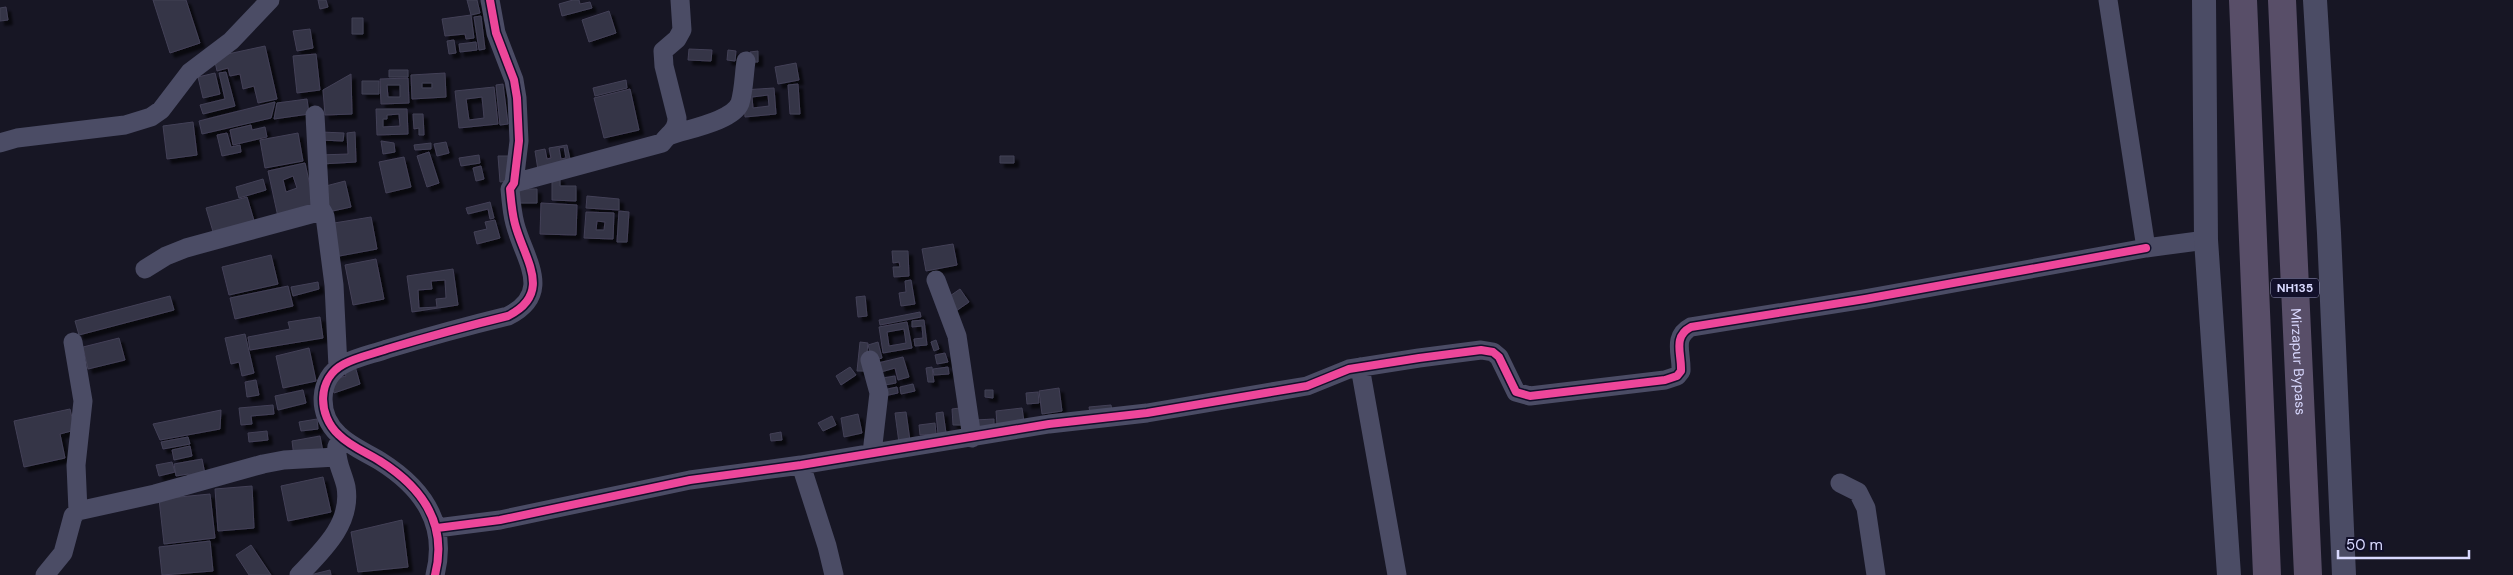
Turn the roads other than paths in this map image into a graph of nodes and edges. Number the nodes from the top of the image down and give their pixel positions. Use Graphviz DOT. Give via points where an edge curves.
graph roads {
  1 [pos="270,0"];
  2 [pos="490,0"];
  3 [pos="680,0"];
  4 [pos="2108,0"];
  5 [pos="2204,0"];
  6 [pos="2242,0"];
  7 [pos="2282,0"];
  8 [pos="2315,0"];
  9 [pos="746,61"];
  10 [pos="315,115"];
  11 [pos="671,135"];
  12 [pos="0,143"];
  13 [pos="514,183"];
  14 [pos="320,208"];
  15 [pos="2206,240"];
  16 [pos="2146,248"];
  17 [pos="144,269"];
  18 [pos="936,280"];
  19 [pos="73,342"];
  20 [pos="870,360"];
  21 [pos="338,367"];
  22 [pos="1360,367"];
  23 [pos="338,435"];
  24 [pos="972,438"];
  25 [pos="872,453"];
  26 [pos="336,457"];
  27 [pos="801,464"];
  28 [pos="1840,483"];
  29 [pos="78,511"];
  30 [pos="437,528"];
  31 [pos="45,575"];
  32 [pos="299,575"];
  33 [pos="435,575"];
  34 [pos="834,575"];
  35 [pos="1397,575"];
  36 [pos="1876,575"];
  37 [pos="2230,575"];
  38 [pos="2267,575"];
  39 [pos="2308,575"];
  40 [pos="2344,575"];
  1 -- 12 [label="street" via="230,41 190,72 161,110 151,117"];
  2 -- 13 [label="street" via="496,33 514,80 517,98 519,141"];
  3 -- 11 [label="street" via="682,30 663,51 677,126"];
  4 -- 16 [label="street"];
  5 -- 15 [label="street"];
  6 -- 38 [label="highway, NH135"];
  7 -- 39 [label="highway, Mirzapur Bypass / NH135"];
  8 -- 40 [label="street" via="2330,243"];
  9 -- 11 [label="street" via="740,103 730,115"];
  10 -- 14 [label="street"];
  11 -- 13 [label="street" via="656,144"];
  13 -- 21 [label="street" via="510,189 514,224 532,270 533,286 525,306 508,316 433,335"];
  14 -- 17 [label="street" via="318,212 186,248"];
  14 -- 21 [label="street" via="325,216 334,285"];
  15 -- 16 [label="street"];
  15 -- 37 [label="street"];
  16 -- 22 [label="street" via="1866,299 1691,326 1679,341 1681,372 1665,380 1530,396 1516,392 1499,357 1488,350"];
  18 -- 24 [label="street" via="957,336"];
  19 -- 29 [label="street" via="83,413 76,465"];
  20 -- 25 [label="street" via="879,393"];
  21 -- 23 [label="street" via="322,400 323,410"];
  22 -- 24 [label="street" via="1307,386"];
  22 -- 35 [label="street"];
  23 -- 26 [label="street"];
  23 -- 30 [label="street" via="408,483 431,512"];
  24 -- 25 [label="street"];
  25 -- 27 [label="street"];
  26 -- 29 [label="street" via="263,464"];
  26 -- 32 [label="street" via="346,489 346,508 341,523"];
  27 -- 30 [label="street" via="690,480 500,520"];
  27 -- 34 [label="street"];
  28 -- 36 [label="street" via="1853,488 1864,503"];
  29 -- 31 [label="street" via="73,516 63,553"];
  30 -- 33 [label="street"];
}
